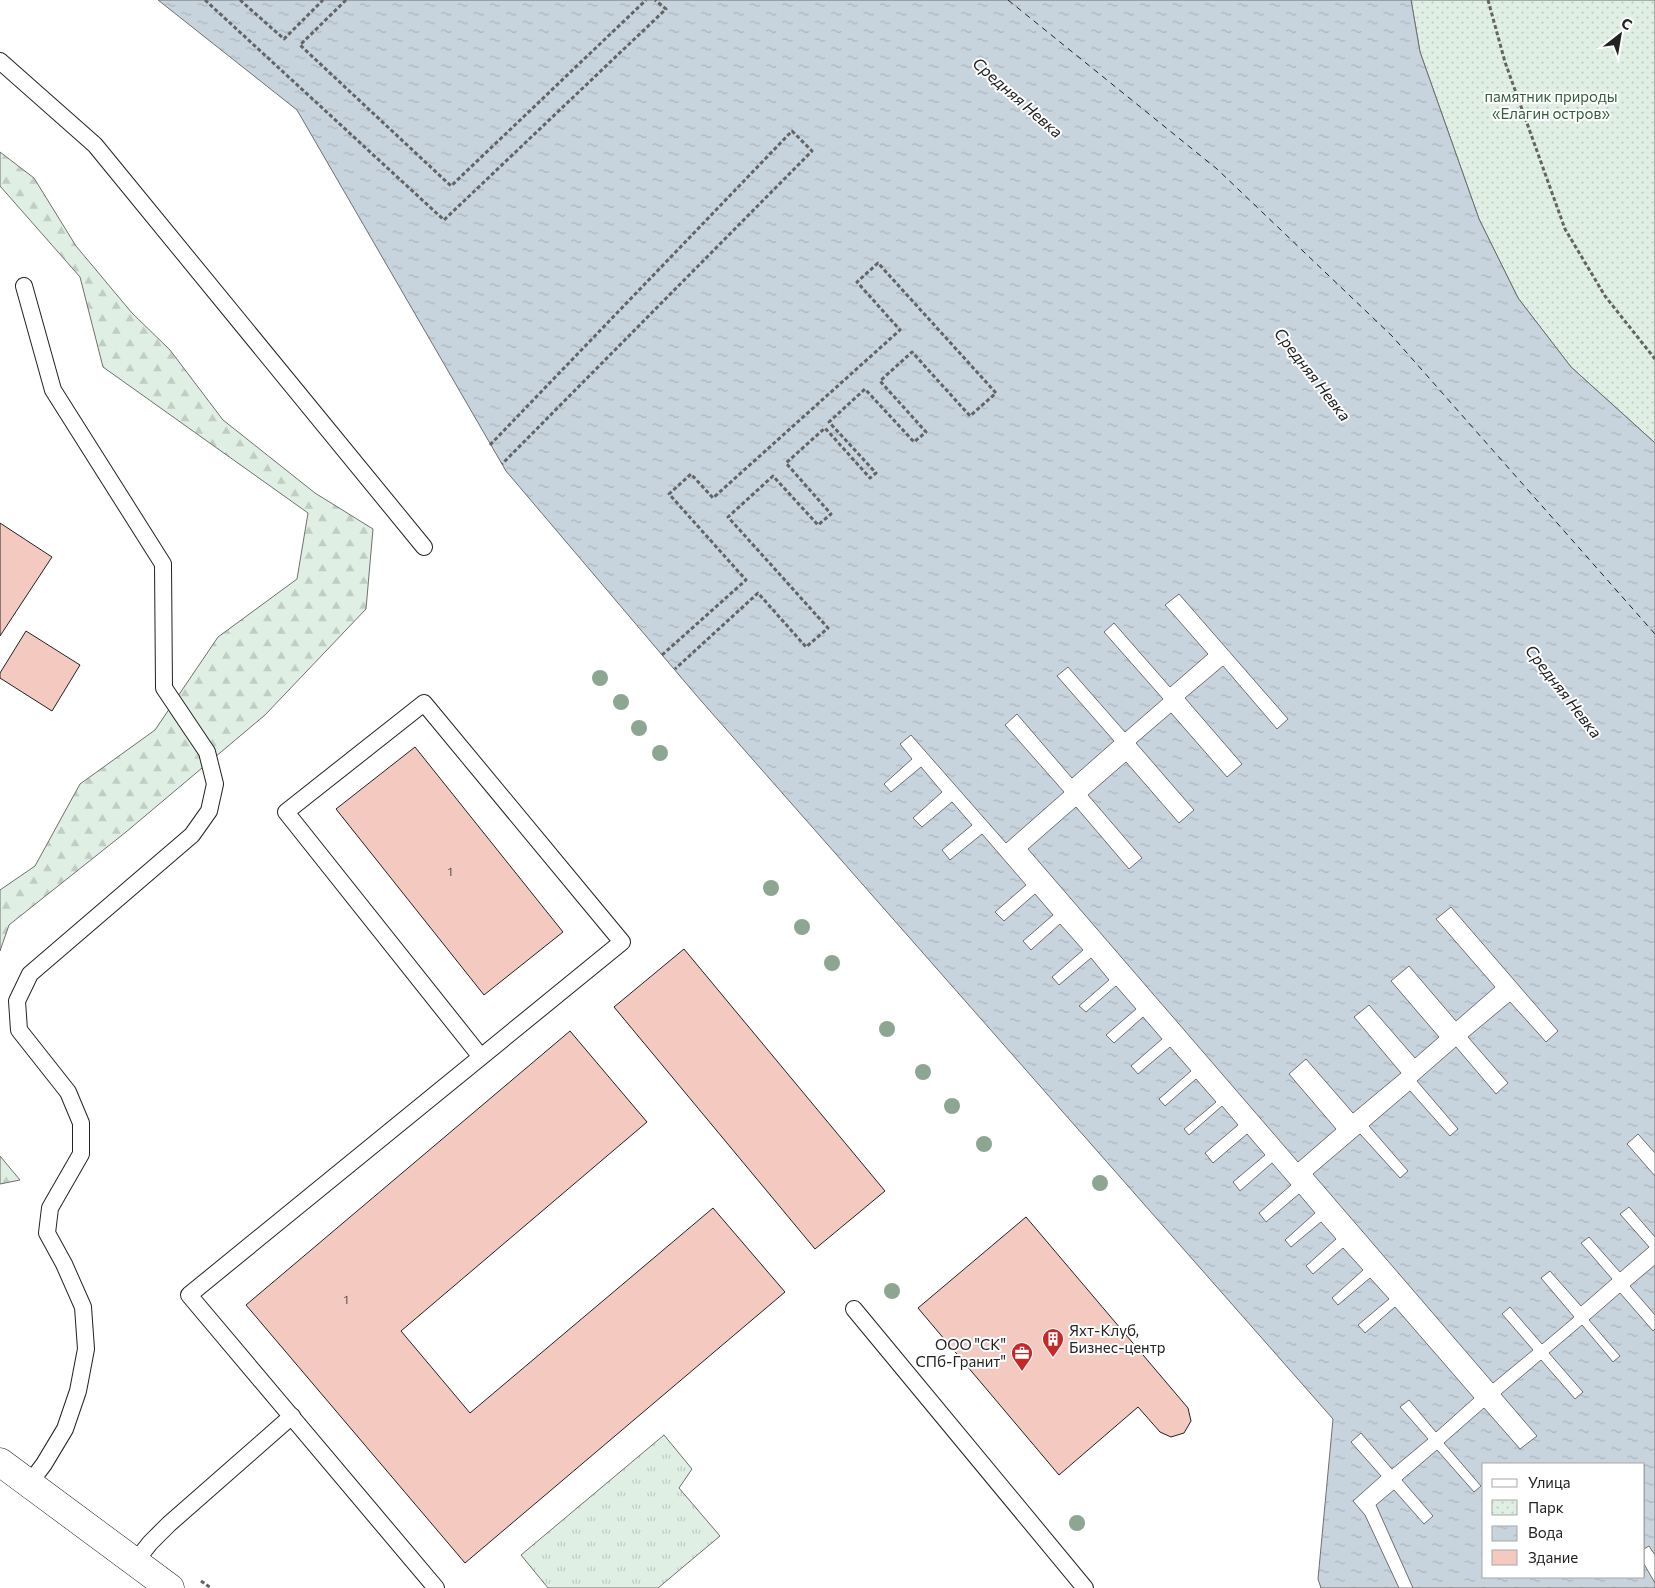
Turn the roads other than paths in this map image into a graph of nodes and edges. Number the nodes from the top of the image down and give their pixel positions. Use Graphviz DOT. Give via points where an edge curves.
graph roads {
  1 [pos="0,61"];
  2 [pos="24,286"];
  3 [pos="424,547"];
  4 [pos="481,1057"];
  5 [pos="854,1309"];
  6 [pos="292,1416"];
  7 [pos="0,1462"];
  8 [pos="30,1484"];
  9 [pos="135,1562"];
  10 [pos="170,1588"];
  11 [pos="436,1588"];
  12 [pos="1085,1588"];
  1 -- 3 [label="lane" via="95,145"];
  2 -- 8 [label="lane" via="53,390 163,564 164,688 208,752 215,784 209,811 192,835 30,974 17,1001 20,1030 68,1092 81,1123 81,1154 50,1208 47,1234 83,1307 86,1349 78,1391 65,1429"];
  4 -- 4 [label="lane" via="622,942 424,703 286,812"];
  4 -- 6 [label="lane" via="189,1295"];
  5 -- 12 [label="lane"];
  6 -- 9 [label="lane" via="169,1524"];
  6 -- 11 [label="lane"];
  7 -- 8 [label="street"];
  8 -- 9 [label="street"];
  9 -- 10 [label="street"];
}
